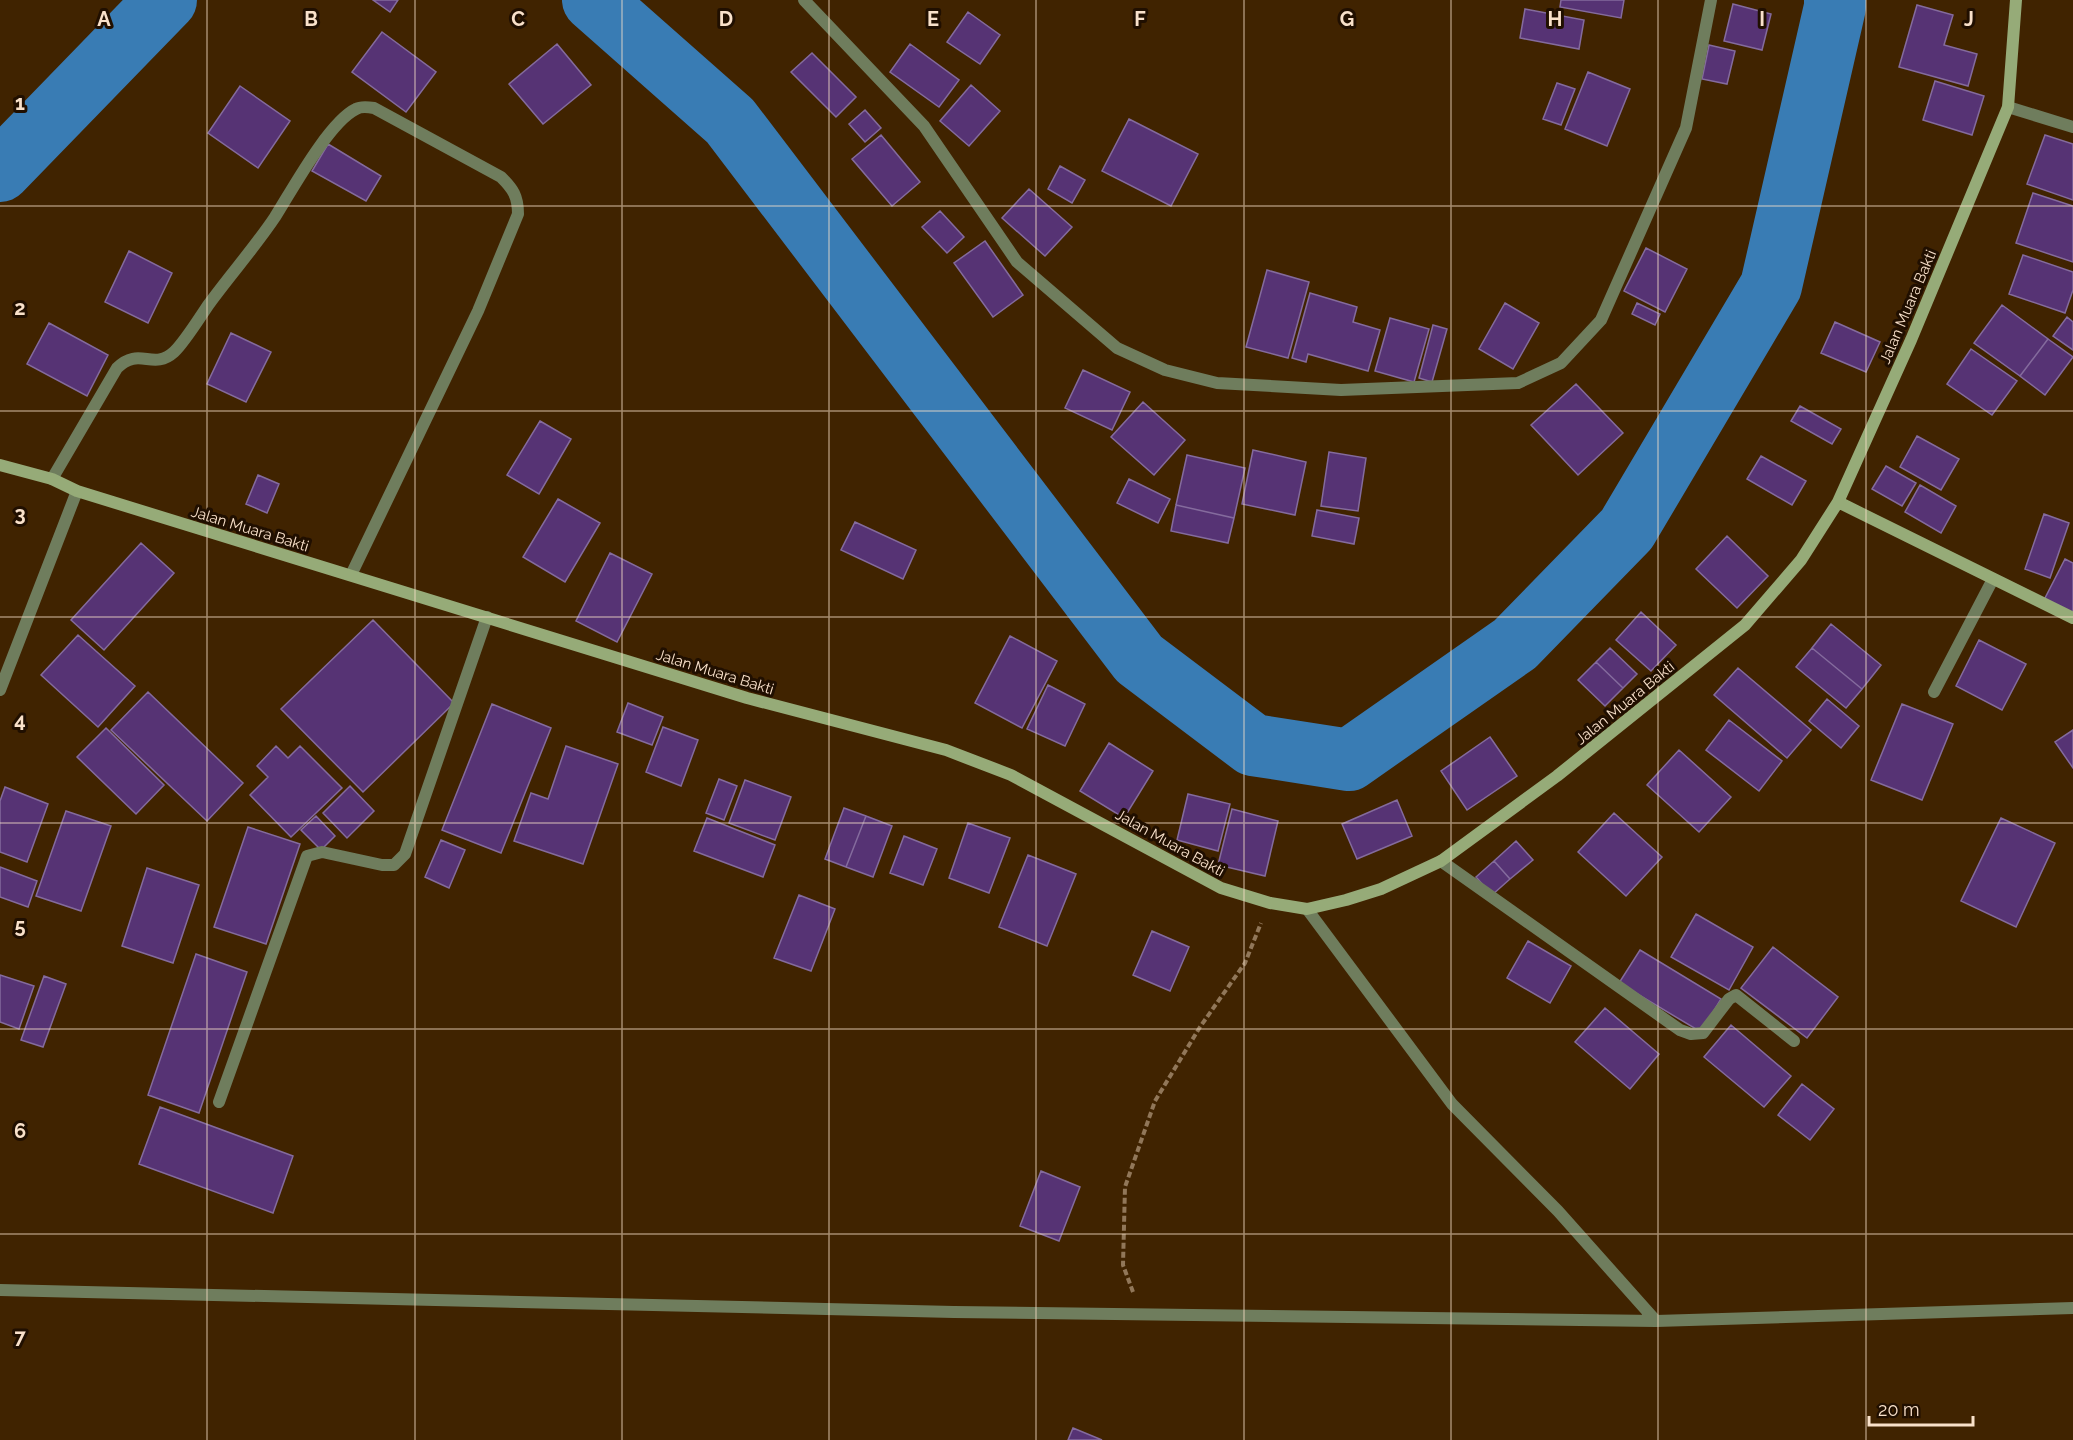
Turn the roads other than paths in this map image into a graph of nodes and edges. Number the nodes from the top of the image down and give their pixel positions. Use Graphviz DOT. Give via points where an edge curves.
graph roads {
  1 [pos="1711,0"];
  2 [pos="2016,0"];
  3 [pos="808,2"];
  4 [pos="2008,107"];
  5 [pos="2073,127"];
  6 [pos="0,465"];
  7 [pos="52,479"];
  8 [pos="77,492"];
  9 [pos="1838,502"];
  10 [pos="351,575"];
  11 [pos="1993,579"];
  12 [pos="487,617"];
  13 [pos="2073,618"];
  14 [pos="0,690"];
  15 [pos="1934,692"];
  16 [pos="1441,861"];
  17 [pos="1307,909"];
  18 [pos="1794,1041"];
  19 [pos="219,1102"];
  20 [pos="0,1290"];
  21 [pos="2073,1308"];
  22 [pos="1656,1321"];
  1 -- 3 [label="street" via="1686,128 1601,320 1561,363 1518,383 1341,390 1217,382 1165,370 1117,348 1017,262 924,126"];
  2 -- 4 [label="street, Jalan Muara Bakti"];
  4 -- 5 [label="street"];
  4 -- 9 [label="street, Jalan Muara Bakti" via="1911,340"];
  6 -- 7 [label="street, Jalan Muara Bakti"];
  7 -- 8 [label="street, Jalan Muara Bakti"];
  7 -- 10 [label="street" via="117,368 131,358 160,360 176,351 270,224 327,135 358,107 374,108 501,177 514,190 518,214 478,311"];
  8 -- 10 [label="street, Jalan Muara Bakti"];
  8 -- 14 [label="street"];
  9 -- 11 [label="street"];
  9 -- 16 [label="street, Jalan Muara Bakti" via="1801,560 1745,625 1557,776"];
  10 -- 12 [label="street, Jalan Muara Bakti"];
  11 -- 13 [label="street"];
  11 -- 15 [label="street"];
  12 -- 17 [label="street, Jalan Muara Bakti" via="747,698 946,750 1011,775 1221,888 1269,903"];
  12 -- 19 [label="street" via="405,854 394,865 322,852 307,856"];
  16 -- 17 [label="street, Jalan Muara Bakti" via="1381,889"];
  16 -- 18 [label="street" via="1680,1030 1703,1033 1736,995"];
  17 -- 22 [label="street" via="1452,1104 1558,1211"];
  20 -- 22 [label="street" via="954,1312"];
  21 -- 22 [label="street"];
}
